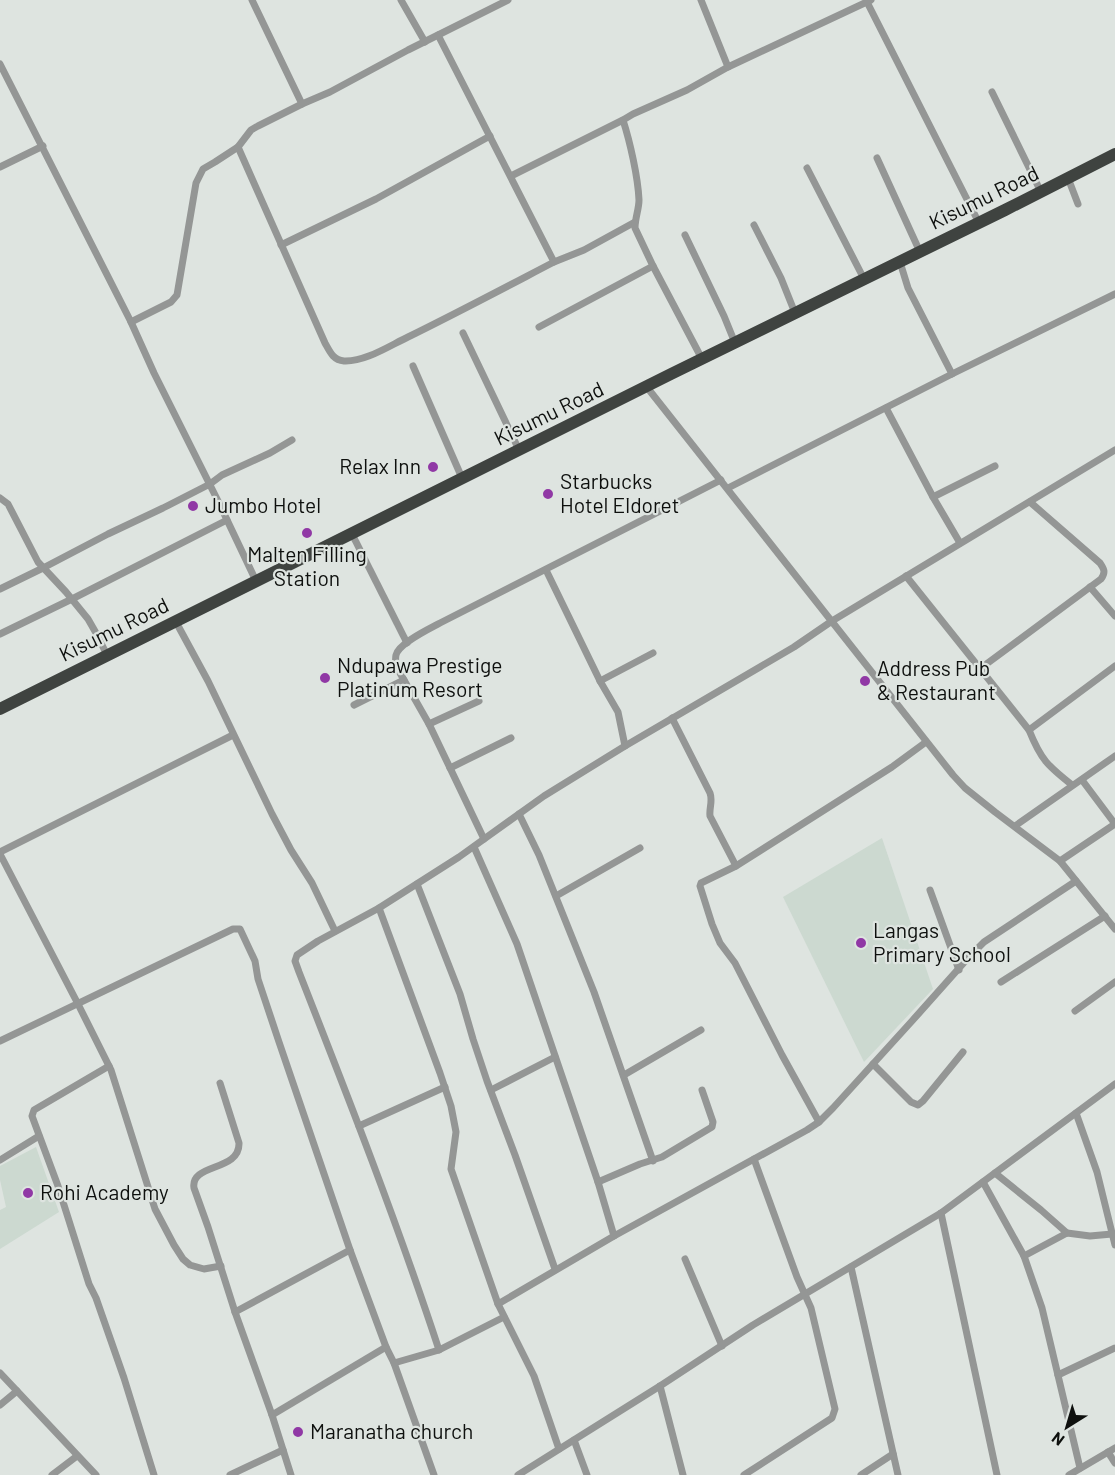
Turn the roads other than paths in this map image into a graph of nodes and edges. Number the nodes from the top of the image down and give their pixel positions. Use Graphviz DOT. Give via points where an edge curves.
graph roads {
  1 [pos="252,0"];
  2 [pos="401,0"];
  3 [pos="508,0"];
  4 [pos="701,0"];
  5 [pos="869,1"];
  6 [pos="438,35"];
  7 [pos="424,42"];
  8 [pos="0,64"];
  9 [pos="728,67"];
  10 [pos="992,92"];
  11 [pos="302,104"];
  12 [pos="623,120"];
  13 [pos="490,136"];
  14 [pos="43,146"];
  15 [pos="238,147"];
  16 [pos="1115,154"];
  17 [pos="877,158"];
  18 [pos="0,167"];
  19 [pos="807,168"];
  20 [pos="511,176"];
  21 [pos="1068,178"];
  22 [pos="1041,192"];
  23 [pos="1078,204"];
  24 [pos="635,222"];
  25 [pos="979,223"];
  26 [pos="754,225"];
  27 [pos="685,235"];
  28 [pos="281,245"];
  29 [pos="920,252"];
  30 [pos="554,262"];
  31 [pos="900,262"];
  32 [pos="653,266"];
  33 [pos="864,279"];
  34 [pos="1115,294"];
  35 [pos="795,313"];
  36 [pos="131,322"];
  37 [pos="539,327"];
  38 [pos="463,333"];
  39 [pos="735,343"];
  40 [pos="702,359"];
  41 [pos="413,366"];
  42 [pos="952,374"];
  43 [pos="646,386"];
  44 [pos="886,408"];
  45 [pos="292,440"];
  46 [pos="519,450"];
  47 [pos="1115,450"];
  48 [pos="995,466"];
  49 [pos="462,478"];
  50 [pos="721,480"];
  51 [pos="210,484"];
  52 [pos="728,488"];
  53 [pos="933,497"];
  54 [pos="0,498"];
  55 [pos="1030,502"];
  56 [pos="227,520"];
  57 [pos="352,534"];
  58 [pos="960,543"];
  59 [pos="43,568"];
  60 [pos="546,570"];
  61 [pos="906,576"];
  62 [pos="256,581"];
  63 [pos="1090,587"];
  64 [pos="0,588"];
  65 [pos="72,599"];
  66 [pos="1115,616"];
  67 [pos="832,621"];
  68 [pos="176,622"];
  69 [pos="0,634"];
  70 [pos="407,643"];
  71 [pos="653,653"];
  72 [pos="107,655"];
  73 [pos="1115,666"];
  74 [pos="981,668"];
  75 [pos="404,680"];
  76 [pos="600,681"];
  77 [pos="479,701"];
  78 [pos="354,705"];
  79 [pos="0,709"];
  80 [pos="672,718"];
  81 [pos="429,724"];
  82 [pos="1029,730"];
  83 [pos="233,735"];
  84 [pos="511,738"];
  85 [pos="926,742"];
  86 [pos="625,746"];
  87 [pos="1115,756"];
  88 [pos="450,768"];
  89 [pos="1082,780"];
  90 [pos="1072,785"];
  91 [pos="519,814"];
  92 [pos="1115,824"];
  93 [pos="1015,826"];
  94 [pos="484,839"];
  95 [pos="474,847"];
  96 [pos="640,848"];
  97 [pos="0,853"];
  98 [pos="1060,861"];
  99 [pos="736,866"];
  100 [pos="1076,881"];
  101 [pos="417,884"];
  102 [pos="930,890"];
  103 [pos="556,896"];
  104 [pos="378,908"];
  105 [pos="1105,916"];
  106 [pos="1115,929"];
  107 [pos="335,932"];
  108 [pos="959,970"];
  109 [pos="1001,982"];
  110 [pos="1115,982"];
  111 [pos="78,1004"];
  112 [pos="1075,1011"];
  113 [pos="701,1030"];
  114 [pos="0,1041"];
  115 [pos="963,1053"];
  116 [pos="555,1057"];
  117 [pos="873,1064"];
  118 [pos="109,1066"];
  119 [pos="624,1075"];
  120 [pos="220,1083"];
  121 [pos="1115,1084"];
  122 [pos="445,1088"];
  123 [pos="491,1090"];
  124 [pos="702,1090"];
  125 [pos="1076,1113"];
  126 [pos="819,1122"];
  127 [pos="359,1126"];
  128 [pos="39,1136"];
  129 [pos="754,1159"];
  130 [pos="0,1160"];
  131 [pos="653,1161"];
  132 [pos="995,1173"];
  133 [pos="598,1182"];
  134 [pos="983,1182"];
  135 [pos="941,1213"];
  136 [pos="1067,1233"];
  137 [pos="1112,1234"];
  138 [pos="614,1236"];
  139 [pos="1115,1245"];
  140 [pos="350,1250"];
  141 [pos="1024,1256"];
  142 [pos="686,1259"];
  143 [pos="221,1266"];
  144 [pos="851,1267"];
  145 [pos="555,1269"];
  146 [pos="805,1293"];
  147 [pos="498,1304"];
  148 [pos="235,1312"];
  149 [pos="504,1317"];
  150 [pos="722,1346"];
  151 [pos="386,1347"];
  152 [pos="1115,1348"];
  153 [pos="439,1350"];
  154 [pos="394,1363"];
  155 [pos="0,1373"];
  156 [pos="1058,1375"];
  157 [pos="660,1386"];
  158 [pos="17,1390"];
  159 [pos="0,1405"];
  160 [pos="272,1414"];
  161 [pos="573,1440"];
  162 [pos="559,1449"];
  163 [pos="282,1450"];
  164 [pos="1112,1450"];
  165 [pos="893,1454"];
  166 [pos="77,1456"];
  167 [pos="1115,1463"];
  168 [pos="1080,1468"];
  169 [pos="52,1475"];
  170 [pos="96,1475"];
  171 [pos="154,1475"];
  172 [pos="230,1475"];
  173 [pos="291,1475"];
  174 [pos="434,1475"];
  175 [pos="518,1475"];
  176 [pos="587,1475"];
  177 [pos="683,1475"];
  178 [pos="744,1475"];
  179 [pos="861,1475"];
  180 [pos="898,1475"];
  181 [pos="997,1475"];
  182 [pos="1069,1475"];
  1 -- 11 [label="street"];
  2 -- 7 [label="street"];
  3 -- 6 [label="street"];
  4 -- 9 [label="street"];
  5 -- 9 [label="street"];
  5 -- 25 [label="street"];
  6 -- 7 [label="street"];
  6 -- 13 [label="street"];
  7 -- 11 [label="street"];
  8 -- 14 [label="street"];
  9 -- 12 [label="street"];
  10 -- 22 [label="street"];
  11 -- 15 [label="street" via="251,130"];
  12 -- 20 [label="street"];
  12 -- 24 [label="street" via="638,187"];
  13 -- 20 [label="street"];
  13 -- 28 [label="street" via="376,199"];
  14 -- 18 [label="street"];
  14 -- 36 [label="street"];
  15 -- 28 [label="street"];
  15 -- 36 [label="street" via="200,172 175,299"];
  16 -- 21 [label="highway, Kisumu Road"];
  17 -- 29 [label="street"];
  19 -- 33 [label="street"];
  20 -- 30 [label="street"];
  21 -- 22 [label="highway, Kisumu Road"];
  21 -- 23 [label="street"];
  22 -- 25 [label="highway, Kisumu Road"];
  24 -- 30 [label="street"];
  24 -- 32 [label="street"];
  25 -- 29 [label="highway, Kisumu Road"];
  26 -- 35 [label="street"];
  27 -- 39 [label="street"];
  28 -- 30 [label="street" via="330,353 346,361 372,355"];
  29 -- 31 [label="highway, Kisumu Road"];
  31 -- 33 [label="highway, Kisumu Road"];
  31 -- 42 [label="street" via="908,288"];
  32 -- 37 [label="street"];
  32 -- 40 [label="street"];
  33 -- 35 [label="highway, Kisumu Road"];
  34 -- 42 [label="street"];
  35 -- 39 [label="highway, Kisumu Road"];
  36 -- 51 [label="street"];
  38 -- 46 [label="street"];
  39 -- 40 [label="highway, Kisumu Road"];
  40 -- 43 [label="highway, Kisumu Road"];
  41 -- 49 [label="street"];
  42 -- 44 [label="street"];
  43 -- 46 [label="highway, Kisumu Road"];
  43 -- 50 [label="street"];
  44 -- 52 [label="street"];
  44 -- 53 [label="street"];
  45 -- 51 [label="street"];
  46 -- 49 [label="highway, Kisumu Road"];
  47 -- 55 [label="street"];
  48 -- 53 [label="street"];
  49 -- 57 [label="highway, Kisumu Road"];
  50 -- 52 [label="street"];
  50 -- 60 [label="street"];
  51 -- 56 [label="street"];
  51 -- 59 [label="street"];
  52 -- 67 [label="street"];
  53 -- 58 [label="street"];
  54 -- 59 [label="street" via="8,504"];
  55 -- 58 [label="street"];
  55 -- 63 [label="street" via="1100,563 1104,574"];
  56 -- 62 [label="street"];
  56 -- 65 [label="street"];
  57 -- 62 [label="highway, Kisumu Road"];
  57 -- 70 [label="street"];
  58 -- 61 [label="street"];
  59 -- 64 [label="street"];
  59 -- 65 [label="street"];
  60 -- 70 [label="street"];
  60 -- 76 [label="street"];
  61 -- 67 [label="street"];
  61 -- 74 [label="street"];
  62 -- 68 [label="highway, Kisumu Road"];
  63 -- 66 [label="street"];
  63 -- 74 [label="street"];
  65 -- 69 [label="street"];
  65 -- 72 [label="street"];
  67 -- 80 [label="street"];
  67 -- 85 [label="street"];
  68 -- 72 [label="highway, Kisumu Road"];
  68 -- 83 [label="street"];
  70 -- 75 [label="street" via="395,657"];
  71 -- 76 [label="street"];
  72 -- 79 [label="highway, Kisumu Road"];
  73 -- 82 [label="street"];
  74 -- 82 [label="street"];
  75 -- 78 [label="street"];
  75 -- 81 [label="street"];
  76 -- 86 [label="street" via="618,712"];
  77 -- 81 [label="street"];
  80 -- 86 [label="street"];
  80 -- 99 [label="street" via="711,793 711,816"];
  81 -- 88 [label="street"];
  82 -- 90 [label="street" via="1043,760"];
  83 -- 97 [label="street"];
  83 -- 107 [label="street"];
  84 -- 88 [label="street"];
  85 -- 93 [label="street" via="959,782"];
  85 -- 99 [label="street"];
  86 -- 91 [label="street"];
  87 -- 89 [label="street"];
  88 -- 94 [label="street"];
  89 -- 90 [label="street"];
  89 -- 92 [label="street"];
  90 -- 93 [label="street"];
  91 -- 94 [label="street"];
  91 -- 103 [label="street"];
  92 -- 98 [label="street"];
  93 -- 98 [label="street"];
  94 -- 95 [label="street"];
  95 -- 101 [label="street"];
  95 -- 116 [label="street" via="517,944"];
  96 -- 103 [label="street"];
  97 -- 111 [label="street"];
  98 -- 100 [label="street"];
  99 -- 126 [label="street" via="701,883 712,924"];
  100 -- 105 [label="street"];
  100 -- 108 [label="street" via="994,934"];
  101 -- 104 [label="street"];
  101 -- 123 [label="street" via="460,994"];
  102 -- 108 [label="street"];
  103 -- 119 [label="street"];
  104 -- 107 [label="street"];
  104 -- 122 [label="street"];
  105 -- 106 [label="street"];
  105 -- 109 [label="street"];
  107 -- 127 [label="street" via="299,953 295,961"];
  108 -- 117 [label="street"];
  110 -- 112 [label="street"];
  111 -- 114 [label="street"];
  111 -- 118 [label="street"];
  111 -- 140 [label="street" via="233,928 240,929 255,961"];
  113 -- 119 [label="street"];
  115 -- 117 [label="street" via="918,1105"];
  116 -- 123 [label="street"];
  116 -- 133 [label="street"];
  117 -- 126 [label="street"];
  118 -- 128 [label="street" via="34,1110 32,1116"];
  118 -- 143 [label="street" via="155,1209 174,1245 190,1265 204,1269"];
  119 -- 131 [label="street"];
  120 -- 143 [label="street" via="239,1149 233,1159 201,1174 193,1183"];
  121 -- 125 [label="street"];
  122 -- 127 [label="street"];
  122 -- 147 [label="street" via="456,1132 451,1169"];
  123 -- 145 [label="street"];
  124 -- 131 [label="street" via="712,1127"];
  125 -- 132 [label="street"];
  125 -- 137 [label="street" via="1097,1172"];
  126 -- 129 [label="street"];
  127 -- 153 [label="street"];
  128 -- 130 [label="street"];
  128 -- 171 [label="street"];
  129 -- 138 [label="street"];
  129 -- 146 [label="street"];
  131 -- 133 [label="street"];
  132 -- 134 [label="street"];
  132 -- 136 [label="street"];
  133 -- 138 [label="street"];
  134 -- 135 [label="street"];
  134 -- 141 [label="street"];
  135 -- 144 [label="street"];
  135 -- 181 [label="street"];
  136 -- 137 [label="street"];
  136 -- 141 [label="street"];
  137 -- 139 [label="street"];
  138 -- 145 [label="street"];
  140 -- 148 [label="street"];
  140 -- 151 [label="street"];
  141 -- 156 [label="street" via="1042,1308"];
  142 -- 150 [label="street"];
  143 -- 148 [label="street"];
  144 -- 146 [label="street"];
  144 -- 165 [label="street"];
  145 -- 147 [label="street"];
  146 -- 150 [label="street"];
  146 -- 178 [label="street" via="834,1414"];
  147 -- 149 [label="street"];
  148 -- 160 [label="street"];
  149 -- 153 [label="street"];
  149 -- 162 [label="street" via="534,1376"];
  150 -- 157 [label="street"];
  151 -- 154 [label="street"];
  151 -- 160 [label="street"];
  152 -- 156 [label="street"];
  153 -- 154 [label="street"];
  154 -- 174 [label="street"];
  155 -- 158 [label="street"];
  156 -- 168 [label="street"];
  157 -- 161 [label="street"];
  157 -- 177 [label="street"];
  158 -- 159 [label="street"];
  158 -- 166 [label="street"];
  160 -- 163 [label="street"];
  161 -- 162 [label="street"];
  161 -- 176 [label="street"];
  162 -- 175 [label="street"];
  163 -- 172 [label="street"];
  163 -- 173 [label="street"];
  164 -- 167 [label="street"];
  164 -- 168 [label="street"];
  165 -- 179 [label="street"];
  165 -- 180 [label="street"];
  166 -- 169 [label="street"];
  166 -- 170 [label="street"];
  168 -- 182 [label="street"];
}
